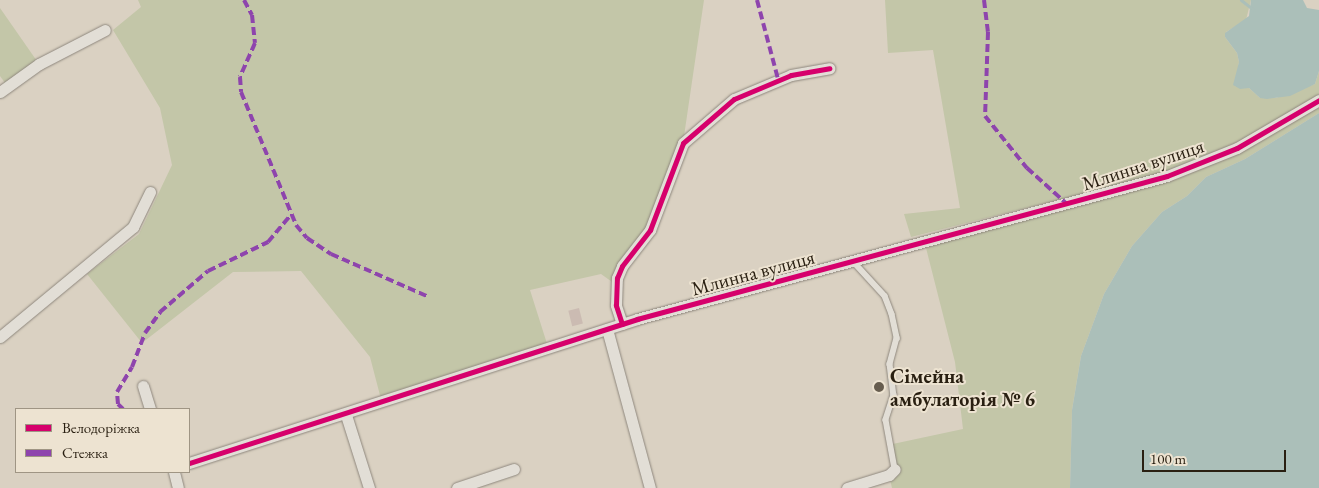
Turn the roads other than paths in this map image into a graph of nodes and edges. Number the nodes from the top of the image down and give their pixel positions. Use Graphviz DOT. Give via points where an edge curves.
graph roads {
  1 [pos="105,30"];
  2 [pos="828,68"];
  3 [pos="0,92"];
  4 [pos="1319,100"];
  5 [pos="150,192"];
  6 [pos="853,262"];
  7 [pos="622,324"];
  8 [pos="607,329"];
  9 [pos="0,337"];
  10 [pos="143,386"];
  11 [pos="150,408"];
  12 [pos="346,415"];
  13 [pos="190,463"];
  14 [pos="514,469"];
  15 [pos="892,472"];
  16 [pos="174,473"];
  17 [pos="178,488"];
  18 [pos="369,488"];
  19 [pos="457,488"];
  20 [pos="650,488"];
  21 [pos="847,488"];
  1 -- 3 [label="street" via="39,64"];
  2 -- 7 [label="street" via="791,75 734,99 683,143 650,230 619,272 615,291"];
  4 -- 6 [label="street, Млинна вулиця" via="1237,148 1167,176"];
  5 -- 9 [label="street" via="133,227"];
  6 -- 7 [label="street, Млинна вулиця"];
  6 -- 15 [label="lane" via="885,296 897,338 890,364 894,395 886,420"];
  7 -- 8 [label="street, Млинна вулиця"];
  8 -- 12 [label="street, Млинна вулиця"];
  8 -- 20 [label="street"];
  10 -- 11 [label="street"];
  12 -- 13 [label="street, Млинна вулиця"];
  12 -- 18 [label="street"];
  14 -- 19 [label="street"];
  15 -- 21 [label="street"];
  16 -- 17 [label="street"];
}
